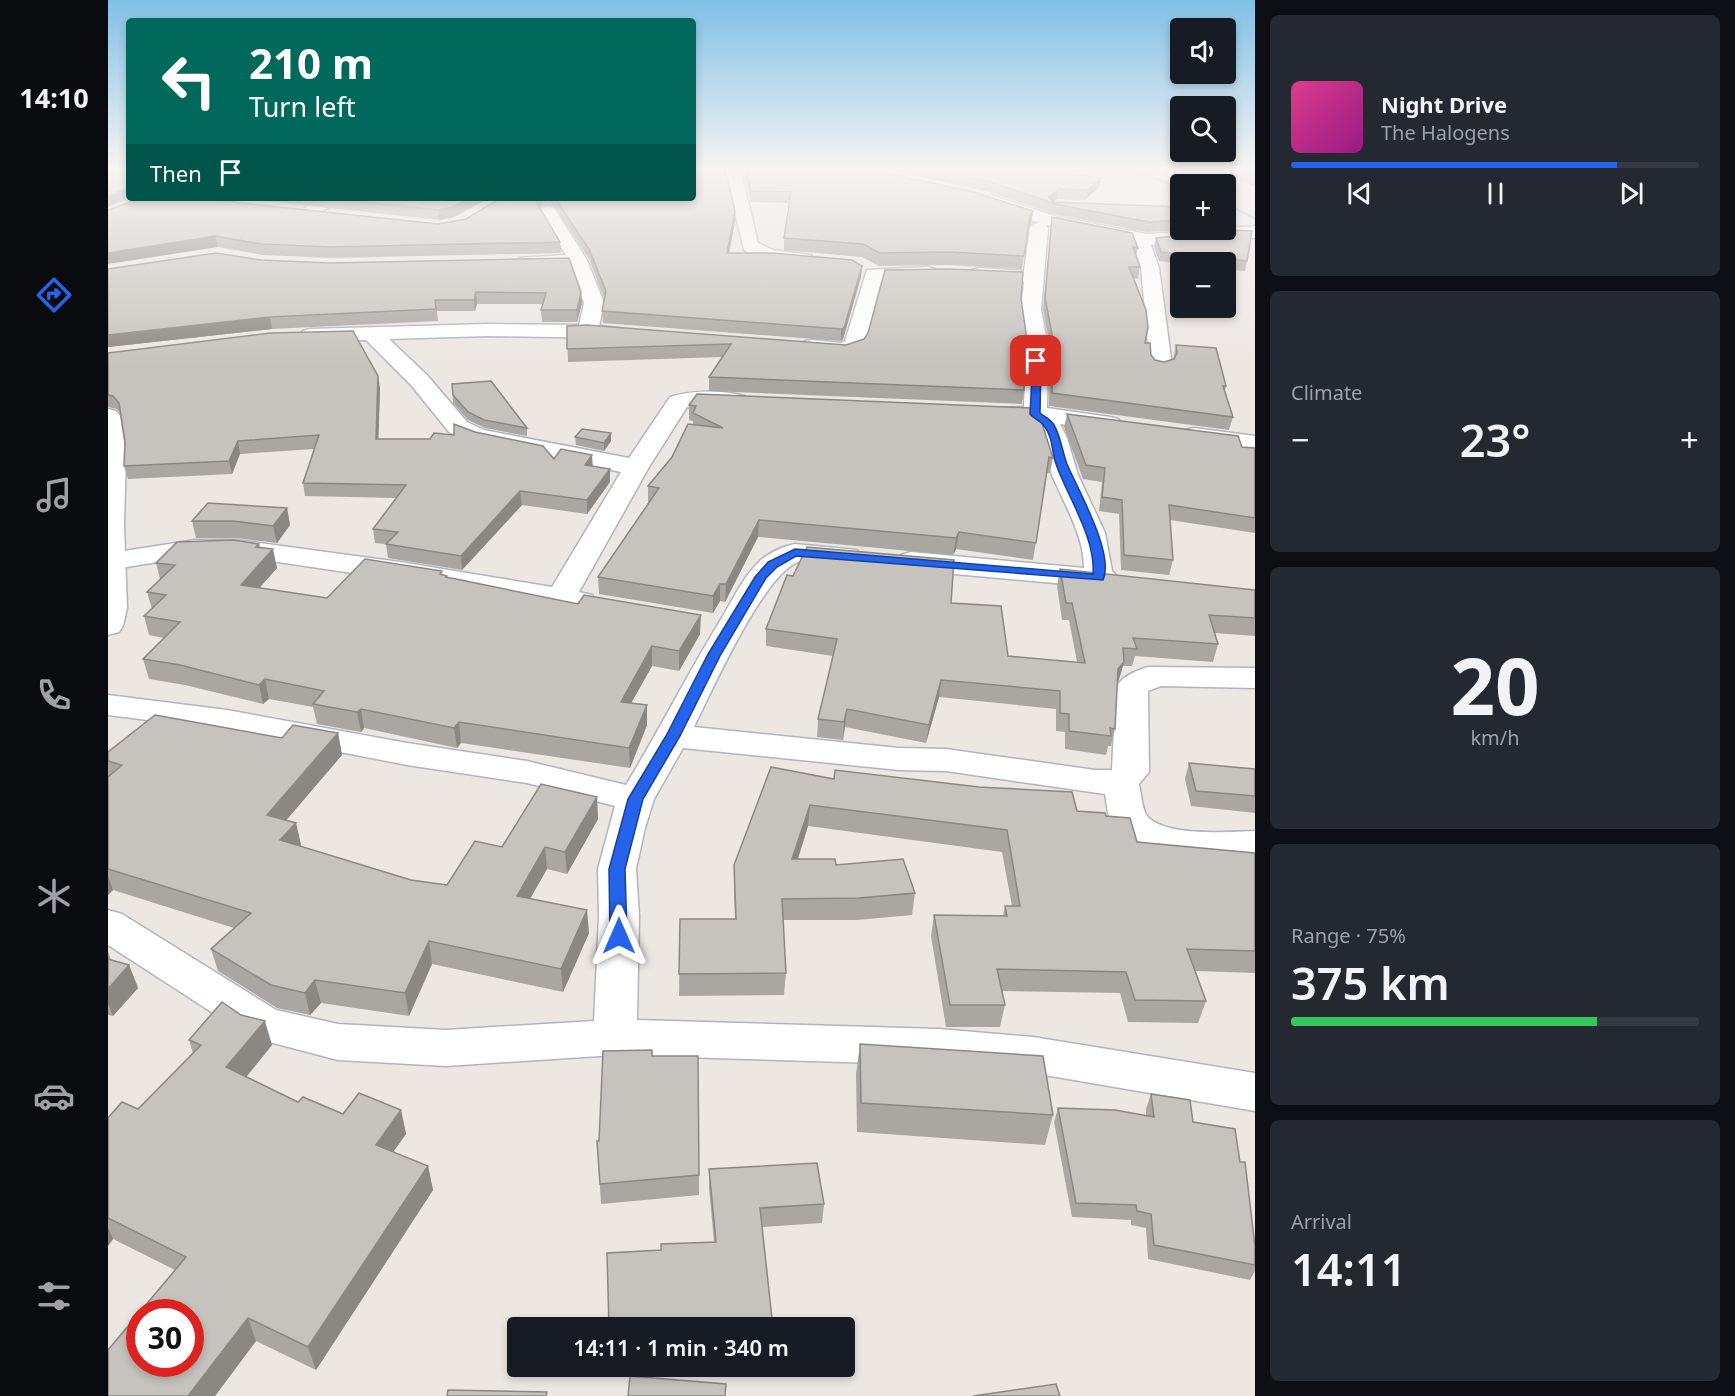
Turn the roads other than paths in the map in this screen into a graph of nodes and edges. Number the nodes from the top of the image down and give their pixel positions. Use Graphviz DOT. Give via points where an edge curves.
graph roads {
  1 [pos="562,235"];
  2 [pos="748,235"];
  3 [pos="1038,235"];
  4 [pos="1124,235"];
  5 [pos="1199,235"];
  6 [pos="1150,240"];
  7 [pos="578,260"];
  8 [pos="817,260"];
  9 [pos="503,262"];
  10 [pos="1033,277"];
  11 [pos="588,330"];
  12 [pos="633,333"];
  13 [pos="372,334"];
  14 [pos="292,336"];
  15 [pos="789,344"];
  16 [pos="1161,366"];
  17 [pos="759,402"];
  18 [pos="978,412"];
  19 [pos="1035,414"];
  20 [pos="108,416"];
  21 [pos="1128,427"];
  22 [pos="1174,433"];
  23 [pos="1255,443"];
  24 [pos="636,467"];
  25 [pos="110,569"];
  26 [pos="1098,578"];
  27 [pos="1132,582"];
  28 [pos="561,598"];
  29 [pos="606,606"];
  30 [pos="108,626"];
  31 [pos="1255,678"];
  32 [pos="108,705"];
  33 [pos="673,736"];
  34 [pos="1121,782"];
  35 [pos="636,799"];
  36 [pos="1255,844"];
  37 [pos="108,925"];
  38 [pos="615,1037"];
  39 [pos="1255,1092"];
  1 -- 7 [label="street"];
  2 -- 8 [label="street" via="750,246 759,253"];
  3 -- 10 [label="street"];
  4 -- 6 [label="street"];
  5 -- 6 [label="street"];
  6 -- 16 [label="street" via="1140,240 1150,268"];
  7 -- 9 [label="street"];
  7 -- 11 [label="street" via="594,303"];
  10 -- 15 [label="street" via="868,270 868,304 854,345 844,350"];
  10 -- 19 [label="street"];
  11 -- 12 [label="street"];
  11 -- 13 [label="street"];
  13 -- 14 [label="street"];
  13 -- 24 [label="street" via="465,432"];
  17 -- 24 [label="street" via="678,402"];
  18 -- 19 [label="street"];
  19 -- 21 [label="street"];
  19 -- 26 [label="street" via="1048,423 1053,433 1060,461 1100,561"];
  20 -- 25 [label="street" via="113,455"];
  22 -- 23 [label="street"];
  24 -- 28 [label="street"];
  25 -- 28 [label="street" via="195,548 237,548"];
  25 -- 30 [label="street" via="112,608"];
  26 -- 27 [label="street"];
  26 -- 33 [label="street" via="795,552 773,564 719,626"];
  28 -- 29 [label="street"];
  31 -- 34 [label="street" via="1161,676 1148,677 1132,687 1131,772"];
  32 -- 35 [label="street" via="227,720 527,772"];
  33 -- 34 [label="street" via="898,759 946,760 1095,782"];
  33 -- 35 [label="street"];
  34 -- 36 [label="street" via="1128,819 1154,836 1205,847"];
  35 -- 38 [label="street" via="617,869"];
  37 -- 38 [label="street" via="265,1025 338,1042 446,1048"];
  38 -- 39 [label="street" via="986,1051"];
}
